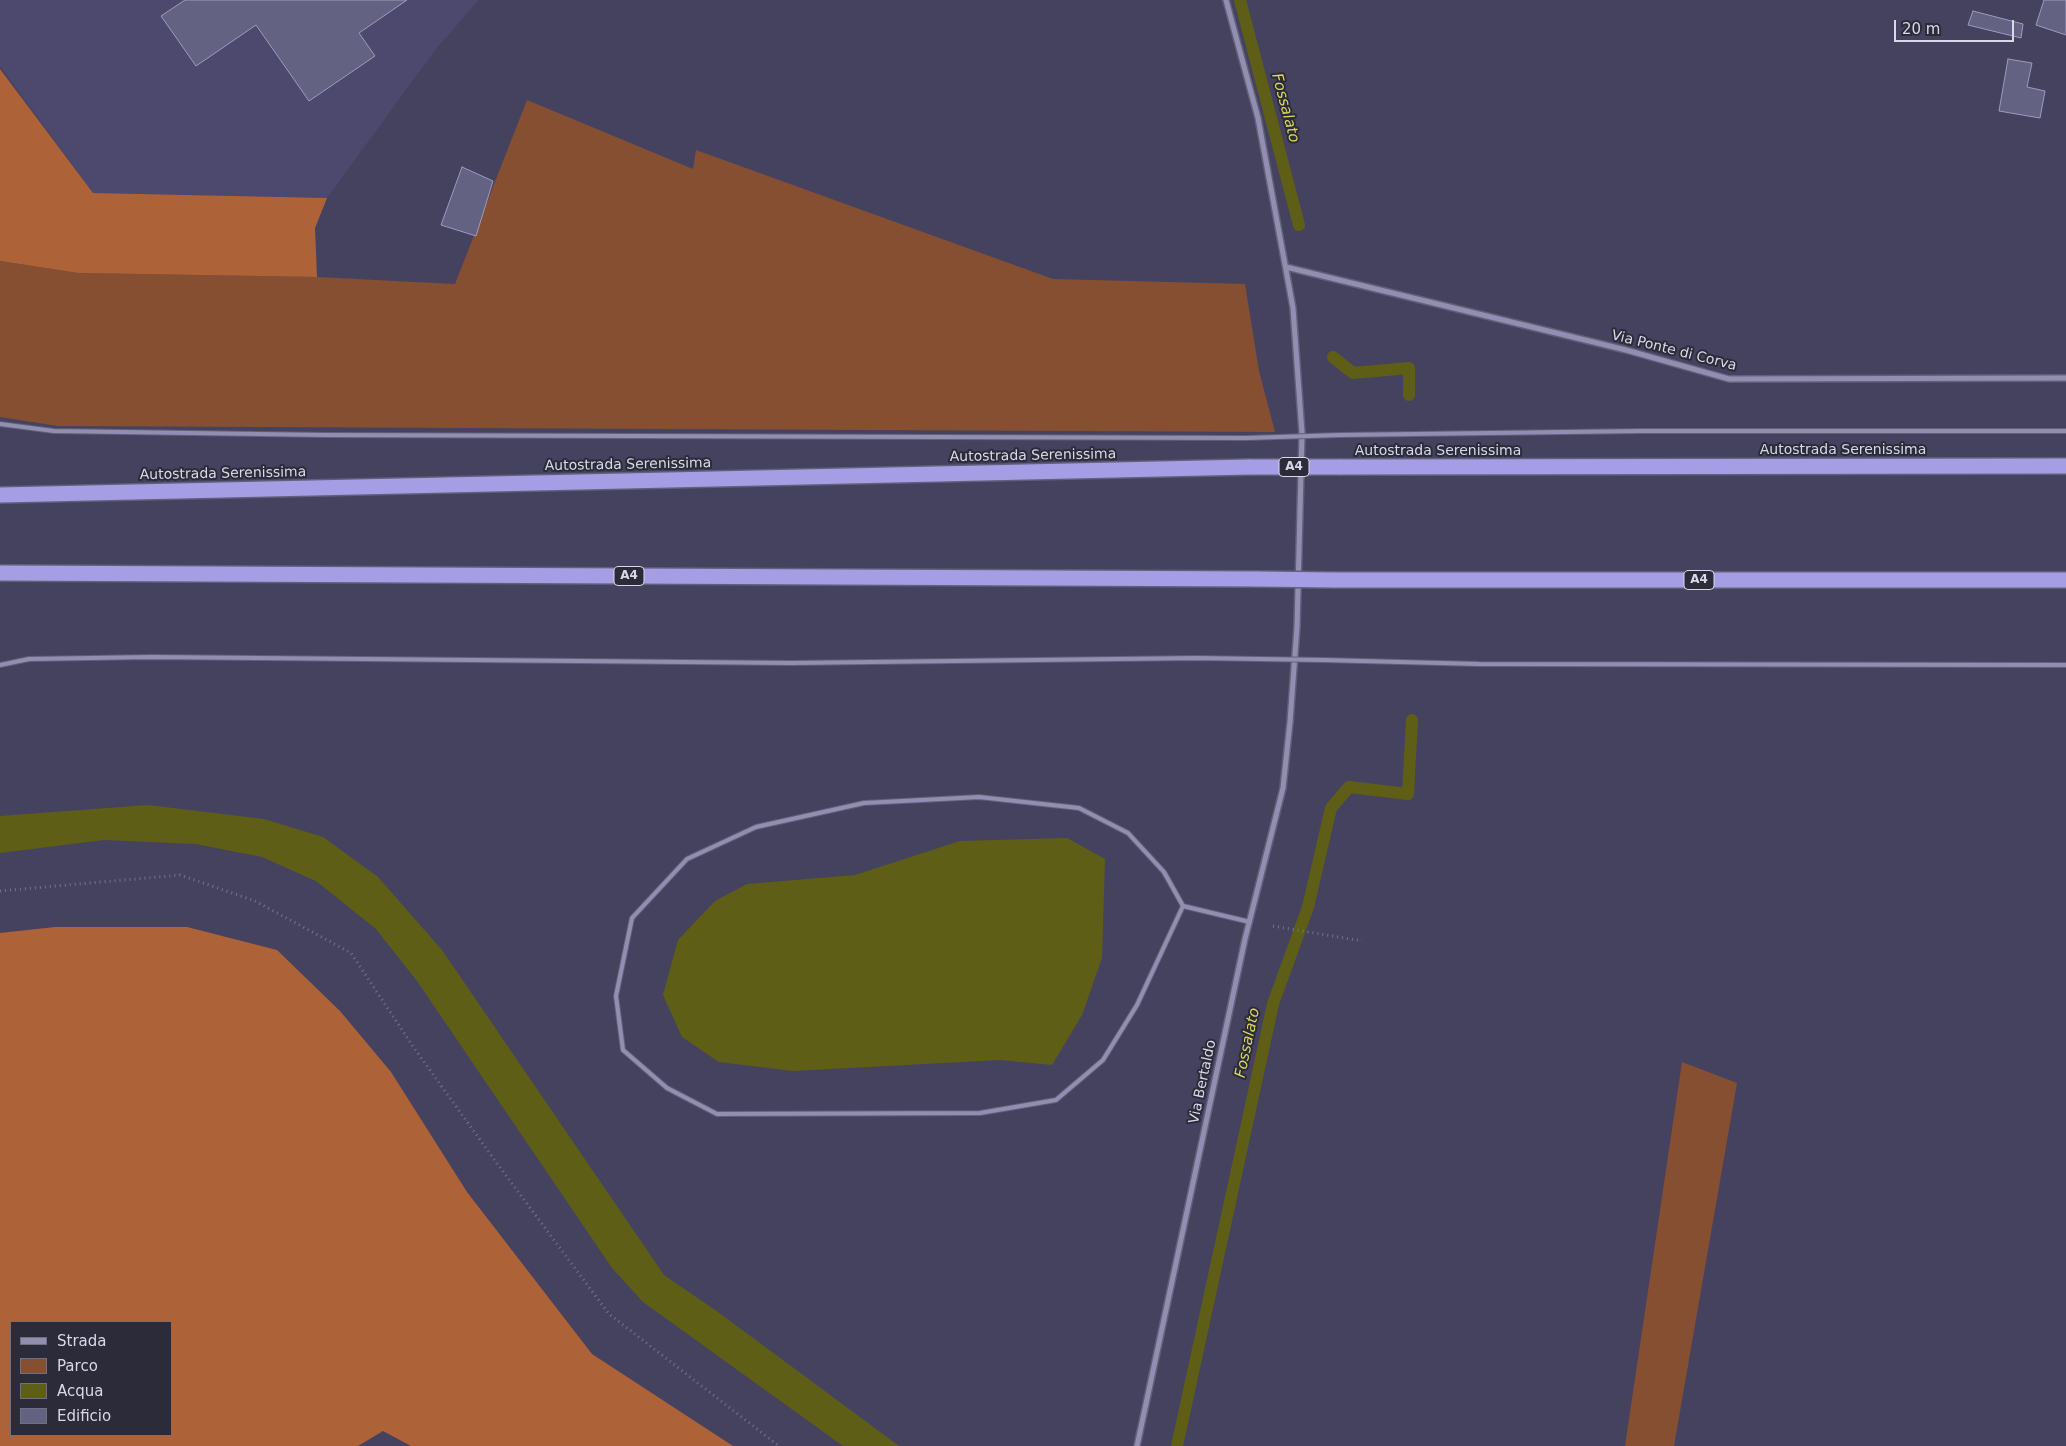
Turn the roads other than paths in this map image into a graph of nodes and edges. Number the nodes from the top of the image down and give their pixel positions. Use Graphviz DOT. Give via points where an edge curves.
graph roads {
  1 [pos="1226,0"];
  2 [pos="1286,267"];
  3 [pos="2066,378"];
  4 [pos="0,424"];
  5 [pos="2066,431"];
  6 [pos="2066,466"];
  7 [pos="0,495"];
  8 [pos="0,573"];
  9 [pos="2066,580"];
  10 [pos="0,665"];
  11 [pos="2066,665"];
  12 [pos="1183,906"];
  13 [pos="1250,922"];
  14 [pos="1137,1446"];
  1 -- 2 [label="street, Via Bertaldo" via="1258,118"];
  2 -- 3 [label="street, Via Ponte di Corva" via="1626,350 1730,379"];
  2 -- 13 [label="street, Via Bertaldo" via="1293,308 1302,433 1297,627 1283,788"];
  4 -- 5 [label="lane, bridge" via="54,431 326,435 1246,438 1641,431"];
  6 -- 7 [label="highway, Autostrada Serenissima / A4, bridge" via="1249,468"];
  8 -- 9 [label="highway, A4, bridge"];
  10 -- 11 [label="lane, bridge" via="30,659 151,657 791,663 1197,658 1480,664"];
  12 -- 12 [label="lane" via="1164,872 1128,833 1079,808 979,797 864,803 756,827 687,859 632,918 616,996 624,1050 667,1088 717,1114 980,1113 1056,1100 1102,1060 1137,1005"];
  12 -- 13 [label="lane"];
  13 -- 14 [label="street, Via Bertaldo"];
}
